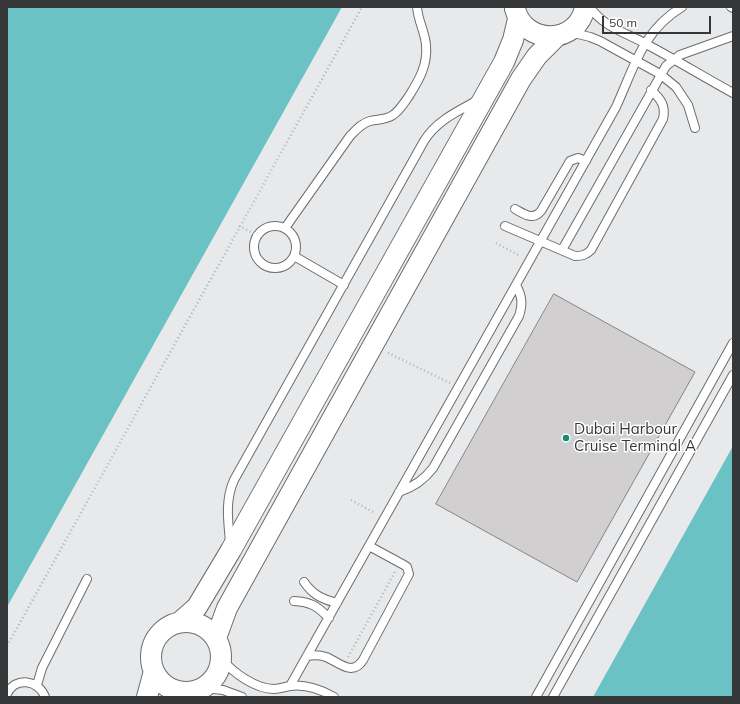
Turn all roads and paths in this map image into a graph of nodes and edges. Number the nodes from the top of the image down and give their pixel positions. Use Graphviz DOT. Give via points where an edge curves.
graph roads {
  1 [pos="362,7"];
  2 [pos="416,7"];
  3 [pos="585,7"];
  4 [pos="590,7"];
  5 [pos="682,7"];
  6 [pos="516,13"];
  7 [pos="562,34"];
  8 [pos="733,36"];
  9 [pos="645,43"];
  10 [pos="673,59"];
  11 [pos="635,60"];
  12 [pos="660,74"];
  13 [pos="651,90"];
  14 [pos="733,93"];
  15 [pos="485,95"];
  16 [pos="695,128"];
  17 [pos="586,161"];
  18 [pos="515,208"];
  19 [pos="239,226"];
  20 [pos="505,226"];
  21 [pos="285,228"];
  22 [pos="257,235"];
  23 [pos="541,241"];
  24 [pos="496,243"];
  25 [pos="562,250"];
  26 [pos="294,256"];
  27 [pos="529,261"];
  28 [pos="344,284"];
  29 [pos="516,285"];
  30 [pos="733,343"];
  31 [pos="373,346"];
  32 [pos="733,375"];
  33 [pos="458,388"];
  34 [pos="399,492"];
  35 [pos="351,500"];
  36 [pos="385,518"];
  37 [pos="369,546"];
  38 [pos="231,550"];
  39 [pos="400,563"];
  40 [pos="88,579"];
  41 [pos="304,582"];
  42 [pos="294,601"];
  43 [pos="337,603"];
  44 [pos="328,618"];
  45 [pos="180,622"];
  46 [pos="216,638"];
  47 [pos="7,646"];
  48 [pos="307,656"];
  49 [pos="222,659"];
  50 [pos="343,665"];
  51 [pos="154,671"];
  52 [pos="37,685"];
  53 [pos="290,686"];
  54 [pos="191,693"];
  55 [pos="7,694"];
  56 [pos="45,697"];
  57 [pos="147,697"];
  58 [pos="242,697"];
  59 [pos="334,697"];
  60 [pos="536,697"];
  61 [pos="553,697"];
  1 -- 19 [label="path"];
  2 -- 21 [label="lane" via="424,33 427,58 418,82 402,107 393,115 369,122 350,136"];
  3 -- 7 [label="street" via="577,24"];
  4 -- 9 [label="lane" via="608,25"];
  5 -- 9 [label="lane" via="663,21"];
  6 -- 7 [label="street" via="524,26 535,33 548,37"];
  6 -- 15 [label="street" via="513,40"];
  7 -- 11 [label="lane" via="590,37"];
  7 -- 31 [label="street" via="537,56 521,79"];
  8 -- 10 [label="lane"];
  9 -- 10 [label="lane"];
  9 -- 11 [label="lane"];
  10 -- 12 [label="lane"];
  10 -- 14 [label="lane"];
  11 -- 12 [label="lane"];
  11 -- 17 [label="lane" via="616,107"];
  12 -- 13 [label="lane"];
  12 -- 16 [label="lane" via="683,96"];
  13 -- 25 [label="lane"];
  13 -- 25 [label="lane" via="663,105 663,119 591,250 581,256"];
  15 -- 28 [label="lane" via="441,121 428,133"];
  15 -- 38 [label="street"];
  17 -- 18 [label="lane" via="578,158 570,162 536,216 529,216"];
  17 -- 23 [label="lane"];
  19 -- 22 [label="path"];
  19 -- 47 [label="path"];
  20 -- 23 [label="lane"];
  21 -- 22 [label="lane" via="270,226"];
  21 -- 26 [label="lane" via="295,240"];
  22 -- 26 [label="lane" via="254,250 261,263 275,268 283,266"];
  23 -- 25 [label="lane"];
  23 -- 27 [label="lane"];
  24 -- 27 [label="path"];
  26 -- 28 [label="lane"];
  27 -- 29 [label="lane"];
  28 -- 38 [label="lane" via="231,487 228,513"];
  29 -- 33 [label="lane"];
  29 -- 34 [label="lane" via="522,300 518,316 433,468 419,483"];
  30 -- 60 [label="lane"];
  31 -- 33 [label="path"];
  31 -- 46 [label="street" via="227,608"];
  32 -- 61 [label="lane"];
  33 -- 34 [label="lane"];
  34 -- 36 [label="lane"];
  35 -- 36 [label="path"];
  36 -- 37 [label="lane"];
  37 -- 39 [label="lane"];
  37 -- 43 [label="lane"];
  38 -- 45 [label="street" via="197,607"];
  39 -- 50 [label="path"];
  39 -- 50 [label="lane" via="407,567 408,578 363,660 356,667"];
  40 -- 52 [label="lane" via="42,668"];
  41 -- 43 [label="lane" via="314,594"];
  42 -- 44 [label="lane" via="309,603"];
  43 -- 44 [label="lane"];
  44 -- 48 [label="lane"];
  45 -- 46 [label="street" via="201,624"];
  45 -- 51 [label="street" via="164,630 153,644 151,662"];
  46 -- 49 [label="street"];
  48 -- 50 [label="lane" via="323,656"];
  48 -- 53 [label="lane"];
  49 -- 53 [label="lane" via="233,671 259,686 275,689"];
  49 -- 54 [label="street" via="211,683"];
  51 -- 54 [label="street" via="166,687"];
  51 -- 57 [label="street"];
  52 -- 55 [label="lane" via="18,683"];
  52 -- 56 [label="lane"];
  53 -- 59 [label="lane" via="309,687"];
  54 -- 58 [label="lane" via="224,690"];
}
